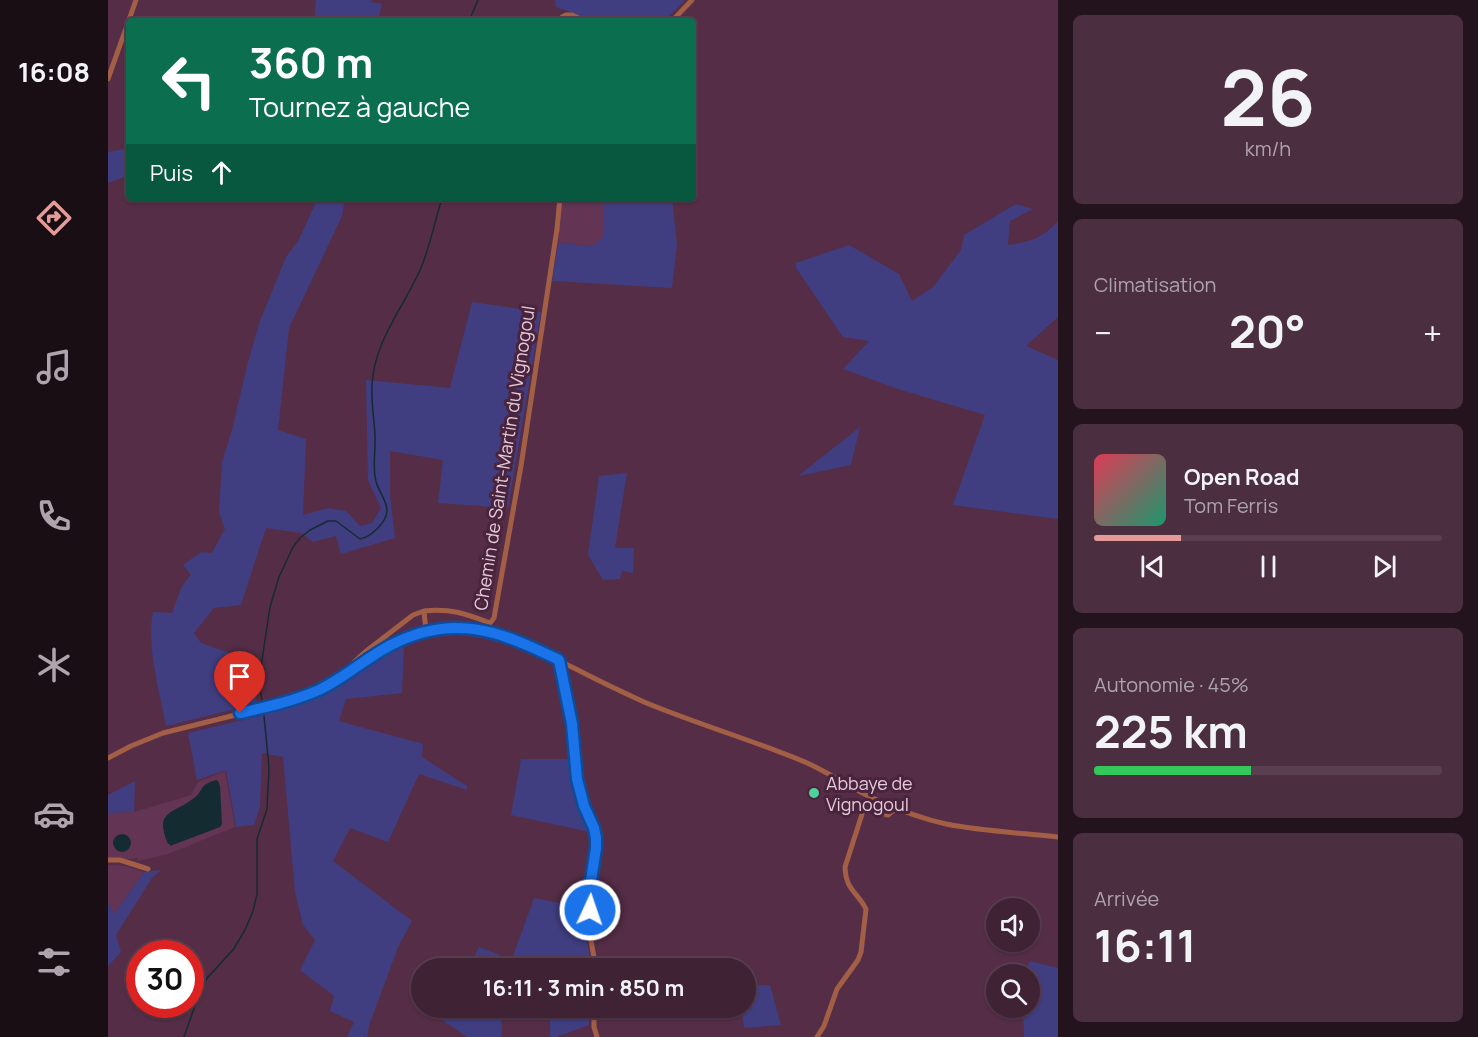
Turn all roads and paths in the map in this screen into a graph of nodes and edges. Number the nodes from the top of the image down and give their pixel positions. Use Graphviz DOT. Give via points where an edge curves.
graph roads {
  1 [pos="136,0"];
  2 [pos="692,0"];
  3 [pos="130,18"];
  4 [pos="562,18"];
  5 [pos="579,18"];
  6 [pos="675,18"];
  7 [pos="126,28"];
  8 [pos="108,79"];
  9 [pos="558,201"];
  10 [pos="424,611"];
  11 [pos="426,631"];
  12 [pos="559,660"];
  13 [pos="350,671"];
  14 [pos="108,758"];
  15 [pos="897,808"];
  16 [pos="1058,837"];
  17 [pos="108,860"];
  18 [pos="148,869"];
  19 [pos="594,958"];
  20 [pos="594,1018"];
  21 [pos="597,1037"];
  22 [pos="818,1037"];
  1 -- 3 [label="street"];
  2 -- 6 [label="street"];
  4 -- 5 [label="street"];
  7 -- 8 [label="street"];
  9 -- 10 [label="street, Chemin de Saint-Martin du Vignogoul" via="557,229 494,618 490,623 464,612"];
  10 -- 11 [label="street"];
  10 -- 13 [label="street" via="365,652"];
  11 -- 12 [label="street" via="481,630 512,638"];
  11 -- 13 [label="street" via="389,646"];
  12 -- 15 [label="street" via="670,712 804,762"];
  12 -- 19 [label="street" via="572,724 577,779 596,838 590,887"];
  13 -- 14 [label="street" via="321,689 288,702 163,733"];
  15 -- 16 [label="street" via="945,824"];
  15 -- 22 [label="street" via="888,815 864,808 845,867 849,886 866,909 861,952 837,989"];
  17 -- 18 [label="street"];
  20 -- 21 [label="street"];
}
